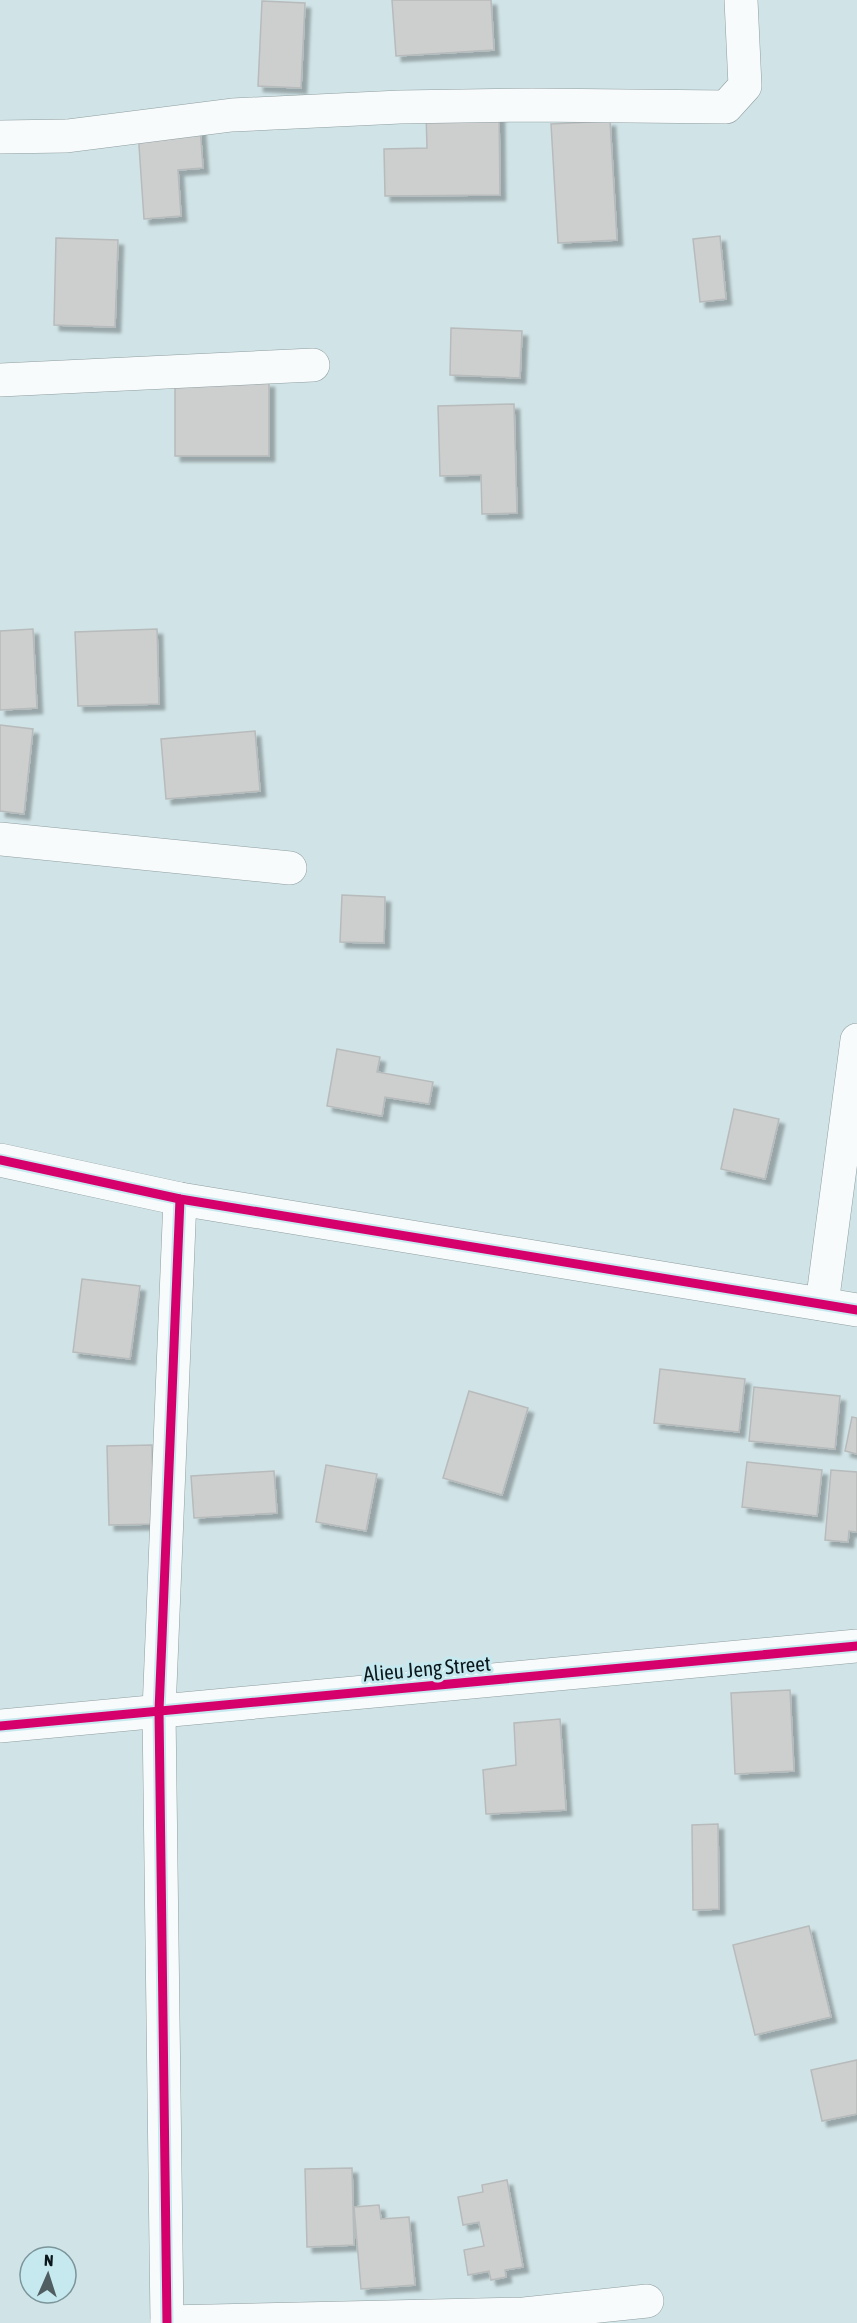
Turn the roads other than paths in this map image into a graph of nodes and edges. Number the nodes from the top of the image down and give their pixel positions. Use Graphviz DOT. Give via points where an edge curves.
graph roads {
  1 [pos="741,0"];
  2 [pos="0,137"];
  3 [pos="314,364"];
  4 [pos="0,380"];
  5 [pos="0,839"];
  6 [pos="290,868"];
  7 [pos="857,1040"];
  8 [pos="0,1160"];
  9 [pos="180,1198"];
  10 [pos="822,1304"];
  11 [pos="857,1310"];
  12 [pos="857,1646"];
  13 [pos="159,1711"];
  14 [pos="0,1726"];
  15 [pos="647,2301"];
  16 [pos="167,2323"];
  1 -- 2 [label="street" via="745,86 726,107 400,107 232,115 67,136"];
  3 -- 4 [label="street"];
  5 -- 6 [label="street"];
  7 -- 10 [label="street"];
  8 -- 9 [label="street"];
  9 -- 10 [label="street"];
  9 -- 13 [label="street"];
  10 -- 11 [label="street"];
  12 -- 13 [label="street, Alieu Jeng Street"];
  13 -- 14 [label="street, Alieu Jeng Street"];
  13 -- 16 [label="street"];
  15 -- 16 [label="street" via="524,2313"];
}
